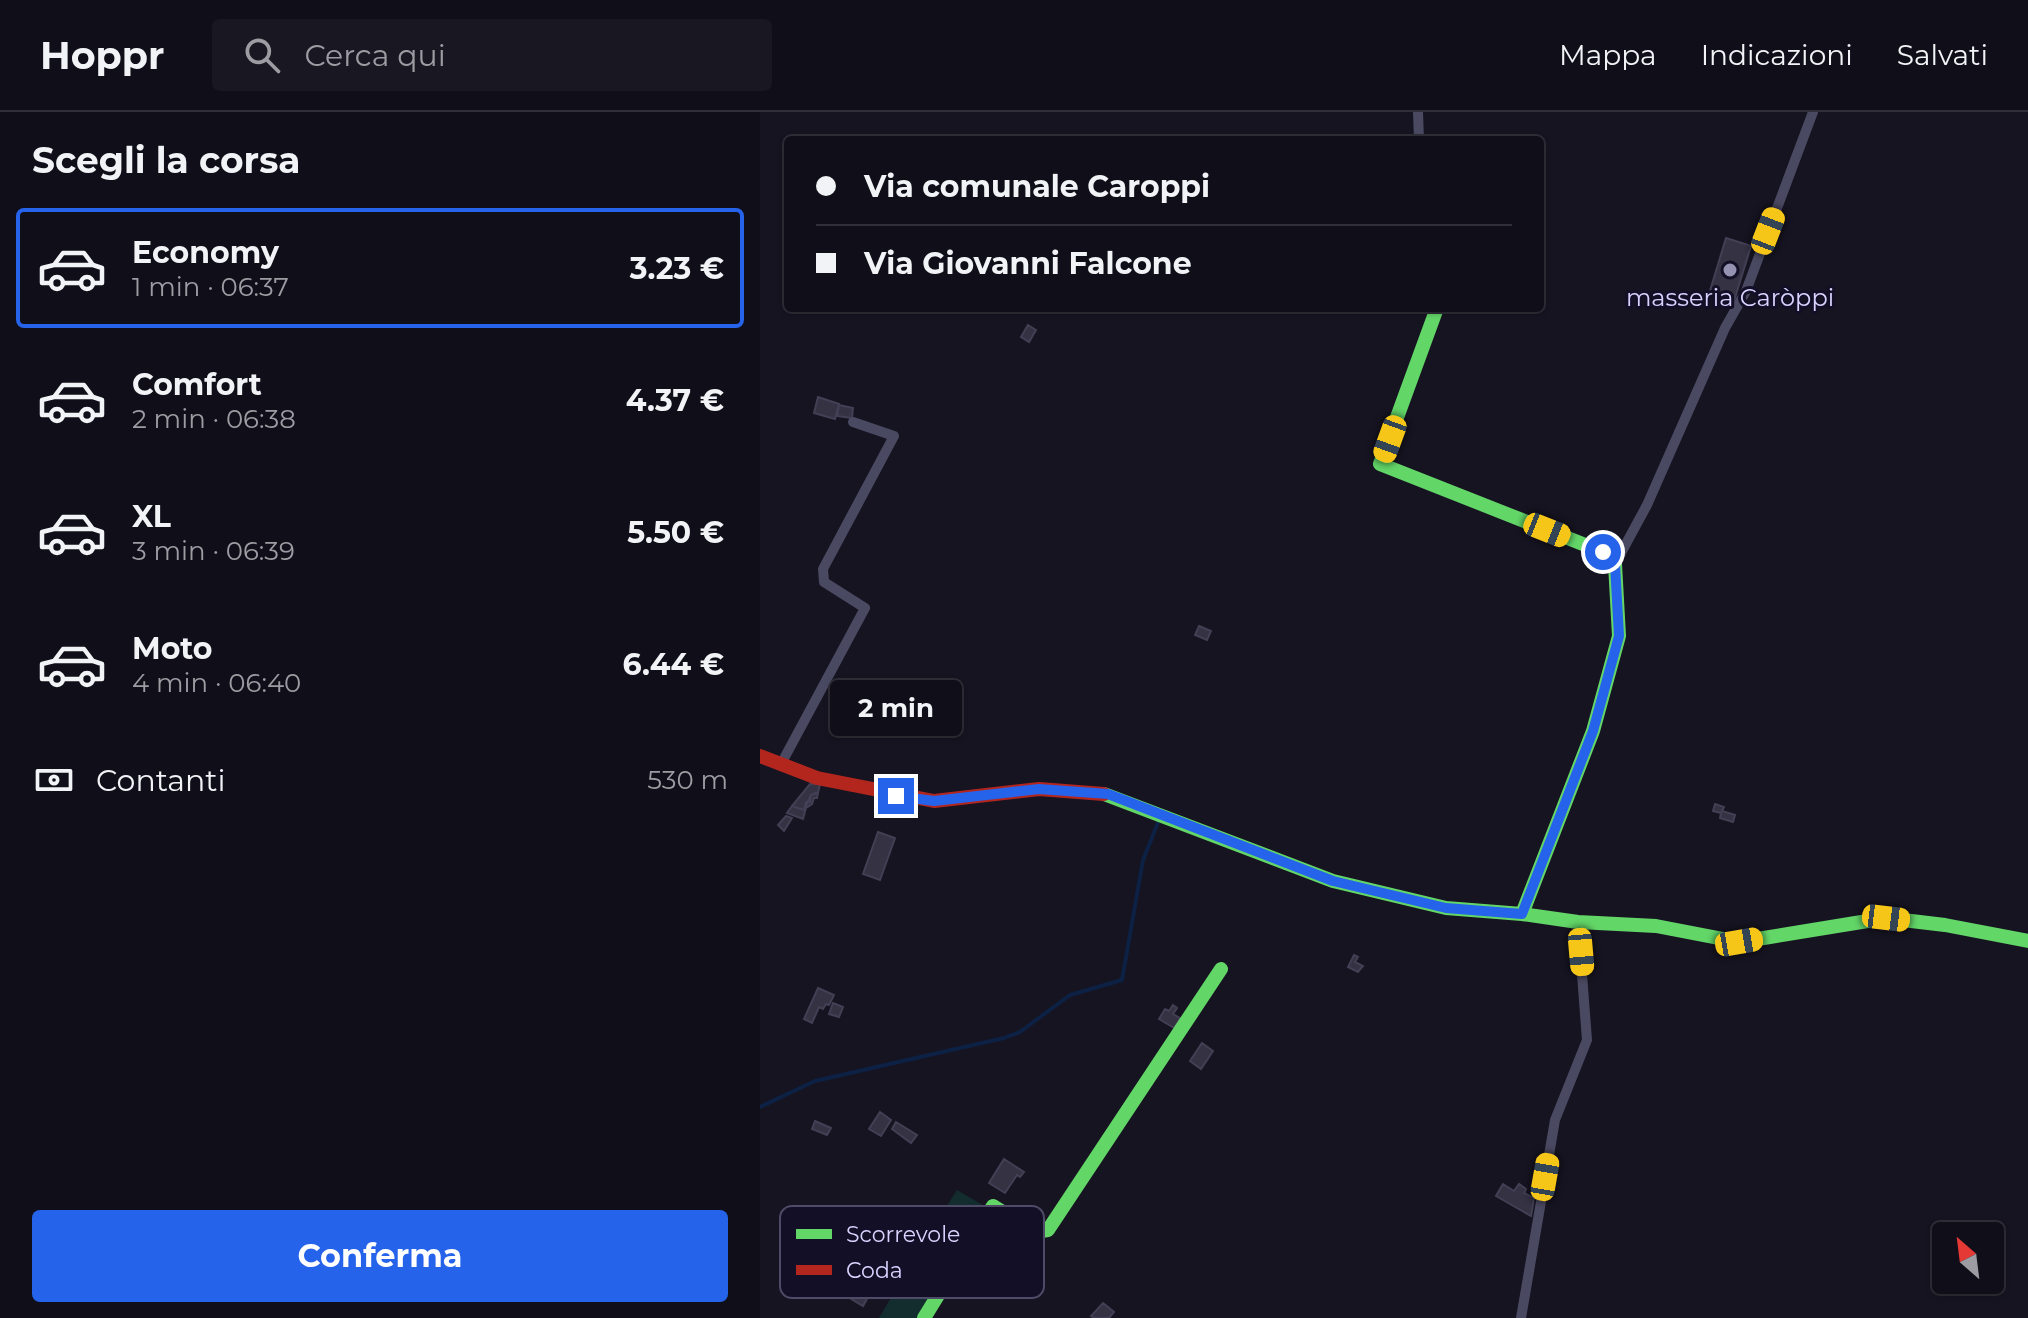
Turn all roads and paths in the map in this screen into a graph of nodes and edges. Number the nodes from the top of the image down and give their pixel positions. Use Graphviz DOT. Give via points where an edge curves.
graph roads {
  1 [pos="1418,112"];
  2 [pos="1813,112"];
  3 [pos="1419,136"];
  4 [pos="1436,312"];
  5 [pos="853,422"];
  6 [pos="1615,564"];
  7 [pos="760,756"];
  8 [pos="781,764"];
  9 [pos="1522,914"];
  10 [pos="1578,922"];
  11 [pos="2028,941"];
  12 [pos="1221,969"];
  13 [pos="1044,1231"];
  14 [pos="936,1298"];
  15 [pos="924,1318"];
  16 [pos="1521,1318"];
  1 -- 3 [label="street"];
  2 -- 6 [label="street" via="1746,291"];
  4 -- 6 [label="street" via="1380,464 1603,552"];
  5 -- 8 [label="street" via="894,436 821,576 865,608"];
  6 -- 9 [label="street" via="1619,636 1593,731"];
  7 -- 8 [label="street"];
  8 -- 9 [label="street" via="817,778 934,801 1039,789 1108,794 1333,881 1446,908"];
  9 -- 10 [label="street"];
  10 -- 11 [label="street" via="1656,926 1739,942 1886,918"];
  10 -- 16 [label="street" via="1587,1040 1555,1120"];
  12 -- 13 [label="street"];
  14 -- 15 [label="street"];
}
